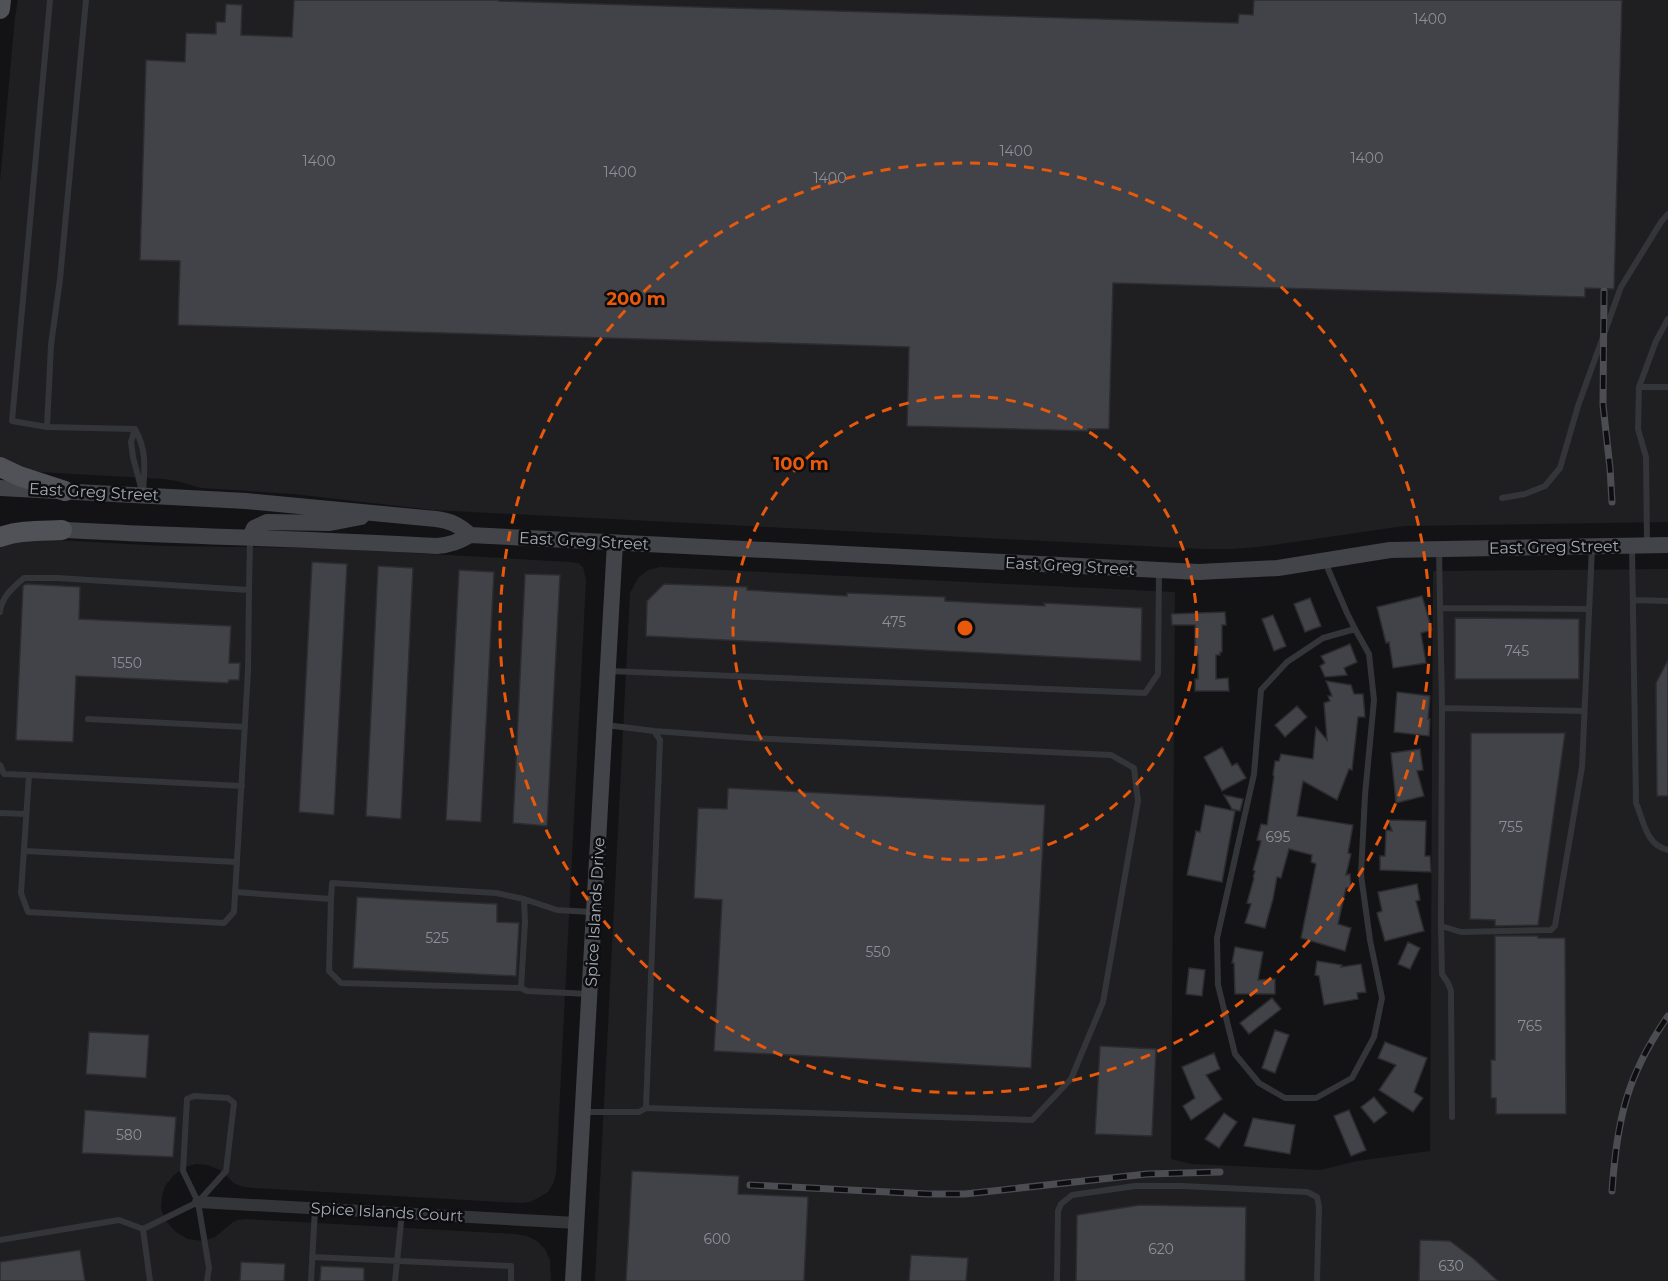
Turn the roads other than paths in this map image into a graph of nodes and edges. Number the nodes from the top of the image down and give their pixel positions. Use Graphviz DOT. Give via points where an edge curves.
graph roads {
  1 [pos="1,0"];
  2 [pos="50,0"];
  3 [pos="86,0"];
  4 [pos="0,9"];
  5 [pos="1668,214"];
  6 [pos="1668,320"];
  7 [pos="1639,387"];
  8 [pos="1668,387"];
  9 [pos="47,427"];
  10 [pos="135,429"];
  11 [pos="0,467"];
  12 [pos="0,488"];
  13 [pos="65,491"];
  14 [pos="143,495"];
  15 [pos="1502,498"];
  16 [pos="378,514"];
  17 [pos="0,527"];
  18 [pos="62,530"];
  19 [pos="470,535"];
  20 [pos="0,537"];
  21 [pos="250,537"];
  22 [pos="615,543"];
  23 [pos="1668,545"];
  24 [pos="1592,546"];
  25 [pos="1640,546"];
  26 [pos="1439,549"];
  27 [pos="1324,562"];
  28 [pos="1159,570"];
  29 [pos="249,590"];
  30 [pos="1633,600"];
  31 [pos="1668,601"];
  32 [pos="1440,608"];
  33 [pos="1589,609"];
  34 [pos="0,612"];
  35 [pos="1355,629"];
  36 [pos="608,671"];
  37 [pos="1442,708"];
  38 [pos="1584,711"];
  39 [pos="88,719"];
  40 [pos="605,725"];
  41 [pos="245,728"];
  42 [pos="654,731"];
  43 [pos="0,765"];
  44 [pos="29,775"];
  45 [pos="242,786"];
  46 [pos="0,813"];
  47 [pos="26,814"];
  48 [pos="1668,850"];
  49 [pos="25,851"];
  50 [pos="237,862"];
  51 [pos="235,892"];
  52 [pos="331,899"];
  53 [pos="525,899"];
  54 [pos="595,912"];
  55 [pos="1441,926"];
  56 [pos="521,988"];
  57 [pos="590,994"];
  58 [pos="646,1108"];
  59 [pos="583,1112"];
  60 [pos="1452,1117"];
  61 [pos="198,1202"];
  62 [pos="315,1208"];
  63 [pos="402,1213"];
  64 [pos="577,1223"];
  65 [pos="143,1229"];
  66 [pos="0,1240"];
  67 [pos="312,1257"];
  68 [pos="397,1260"];
  69 [pos="150,1281"];
  70 [pos="207,1281"];
  71 [pos="311,1281"];
  72 [pos="395,1281"];
  73 [pos="511,1281"];
  74 [pos="573,1281"];
  75 [pos="1057,1281"];
  76 [pos="1317,1281"];
  1 -- 4 [label="main road"];
  2 -- 9 [label="lane" via="12,422"];
  3 -- 9 [label="lane" via="51,345"];
  5 -- 15 [label="lane" via="1621,287 1560,468 1545,486"];
  6 -- 7 [label="lane"];
  7 -- 8 [label="lane"];
  7 -- 25 [label="lane" via="1638,429 1646,457"];
  9 -- 10 [label="lane"];
  10 -- 14 [label="lane" via="131,442"];
  10 -- 14 [label="lane" via="145,456"];
  11 -- 13 [label="main road"];
  12 -- 13 [label="main road, East Greg Street"];
  13 -- 14 [label="main road, East Greg Street"];
  14 -- 16 [label="main road, East Greg Street"];
  16 -- 19 [label="main road, East Greg Street" via="450,521"];
  16 -- 21 [label="main road" via="330,523 267,522 254,528"];
  17 -- 18 [label="main road, East Greg Street"];
  18 -- 20 [label="main road"];
  18 -- 21 [label="main road, East Greg Street"];
  19 -- 21 [label="main road, East Greg Street" via="460,542 436,546"];
  19 -- 22 [label="main road, East Greg Street"];
  21 -- 29 [label="lane"];
  22 -- 28 [label="main road, East Greg Street"];
  22 -- 36 [label="main road, Spice Islands Drive"];
  23 -- 25 [label="main road, East Greg Street"];
  24 -- 25 [label="main road, East Greg Street"];
  24 -- 26 [label="main road, East Greg Street"];
  24 -- 33 [label="lane"];
  25 -- 30 [label="lane"];
  26 -- 27 [label="main road, East Greg Street" via="1373,552"];
  26 -- 32 [label="lane"];
  27 -- 28 [label="main road, East Greg Street" via="1242,571"];
  27 -- 35 [label="lane"];
  28 -- 36 [label="lane" via="1158,674 1145,693"];
  29 -- 34 [label="lane" via="24,578 9,592"];
  29 -- 41 [label="lane"];
  30 -- 31 [label="lane"];
  30 -- 48 [label="lane" via="1636,802 1650,840 1656,847"];
  32 -- 33 [label="lane"];
  32 -- 37 [label="lane"];
  33 -- 38 [label="lane"];
  35 -- 35 [label="lane" via="1369,654 1374,700 1361,875 1382,998 1374,1037 1352,1078 1316,1098 1285,1098 1259,1083 1235,1054 1218,985 1217,938 1254,774 1262,690 1287,662 1323,638"];
  36 -- 40 [label="main road, Spice Islands Drive"];
  37 -- 38 [label="lane"];
  37 -- 55 [label="lane"];
  38 -- 55 [label="lane" via="1582,767 1555,926 1551,930 1461,932"];
  39 -- 41 [label="lane"];
  40 -- 42 [label="lane"];
  40 -- 54 [label="main road, Spice Islands Drive"];
  41 -- 45 [label="lane"];
  42 -- 58 [label="lane" via="660,740"];
  42 -- 58 [label="lane" via="1111,755 1134,768 1138,801 1103,1002 1071,1079 1032,1120"];
  43 -- 44 [label="lane" via="4,774"];
  44 -- 45 [label="lane"];
  44 -- 47 [label="lane"];
  45 -- 50 [label="lane"];
  46 -- 47 [label="lane"];
  47 -- 49 [label="lane"];
  49 -- 50 [label="lane"];
  49 -- 51 [label="lane" via="21,892 28,912 224,923 234,912"];
  50 -- 51 [label="lane"];
  51 -- 52 [label="lane"];
  52 -- 53 [label="lane" via="332,883 496,893"];
  52 -- 56 [label="lane" via="329,971 341,983"];
  53 -- 54 [label="lane" via="557,910"];
  53 -- 56 [label="lane"];
  54 -- 57 [label="main road, Spice Islands Drive"];
  55 -- 60 [label="lane" via="1442,974 1451,991"];
  56 -- 57 [label="lane"];
  57 -- 59 [label="main road, Spice Islands Drive"];
  58 -- 59 [label="lane" via="639,1112"];
  59 -- 64 [label="main road, Spice Islands Drive"];
  61 -- 61 [label="lane" via="183,1171 187,1100 194,1096 228,1098 234,1103 226,1171"];
  61 -- 62 [label="street, Spice Islands Court"];
  61 -- 65 [label="lane"];
  61 -- 70 [label="lane"];
  62 -- 63 [label="street, Spice Islands Court"];
  62 -- 67 [label="lane"];
  63 -- 64 [label="street, Spice Islands Court"];
  63 -- 68 [label="lane"];
  64 -- 74 [label="main road, Spice Islands Drive"];
  65 -- 66 [label="lane" via="119,1220"];
  65 -- 69 [label="lane"];
  67 -- 68 [label="lane"];
  67 -- 71 [label="lane"];
  68 -- 72 [label="lane"];
  68 -- 73 [label="lane" via="511,1266"];
  75 -- 76 [label="lane" via="1061,1204 1072,1196 1135,1186 1307,1192 1317,1197"];
}
